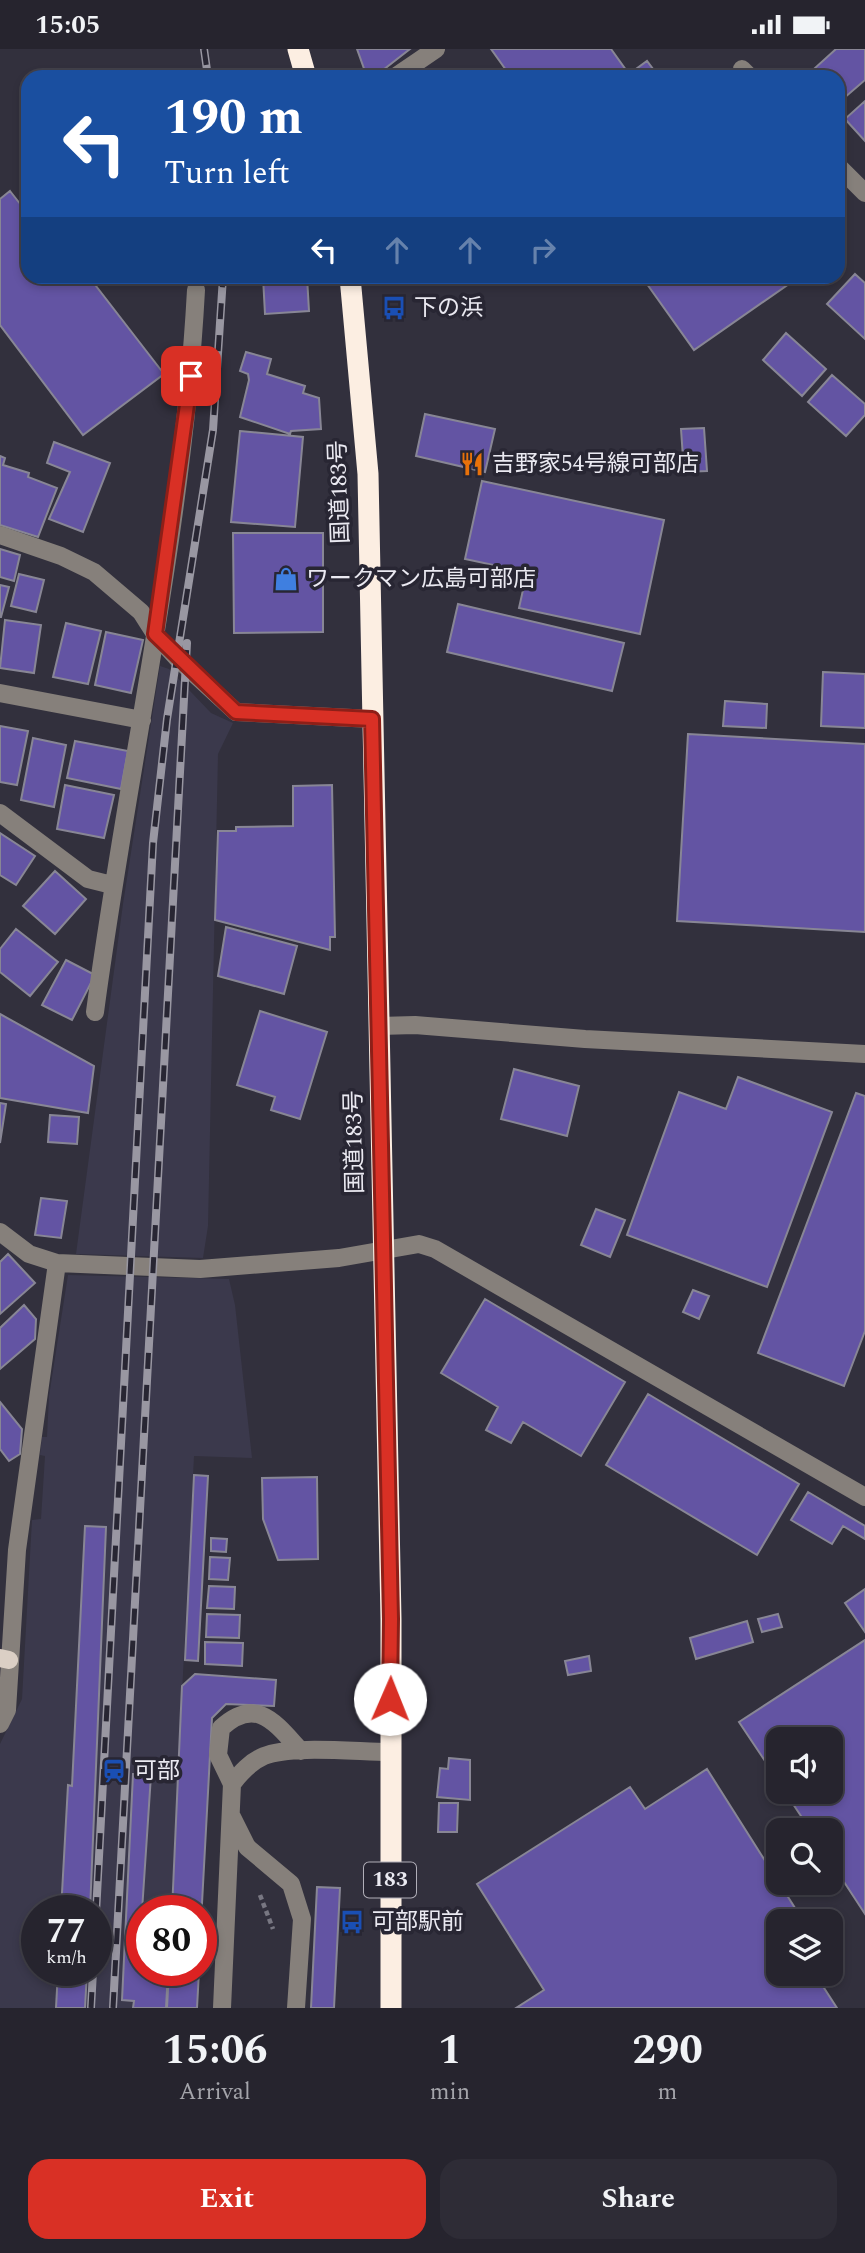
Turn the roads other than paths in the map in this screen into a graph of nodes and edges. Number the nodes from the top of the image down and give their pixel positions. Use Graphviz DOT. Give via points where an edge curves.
graph roads {
  1 [pos="298,49"];
  2 [pos="436,49"];
  3 [pos="304,70"];
  4 [pos="405,70"];
  5 [pos="845,173"];
  6 [pos="865,193"];
  7 [pos="351,284"];
  8 [pos="196,290"];
  9 [pos="0,535"];
  10 [pos="155,634"];
  11 [pos="0,693"];
  12 [pos="372,719"];
  13 [pos="142,720"];
  14 [pos="0,813"];
  15 [pos="112,885"];
  16 [pos="95,1012"];
  17 [pos="379,1026"];
  18 [pos="865,1054"];
  19 [pos="0,1232"];
  20 [pos="383,1248"];
  21 [pos="57,1263"];
  22 [pos="865,1497"];
  23 [pos="4,1659"];
  24 [pos="0,1724"];
  25 [pos="301,1751"];
  26 [pos="389,1752"];
  27 [pos="232,1784"];
  28 [pos="231,1816"];
  29 [pos="222,2008"];
  30 [pos="296,2008"];
  31 [pos="391,2008"];
  1 -- 3 [label="highway"];
  2 -- 4 [label="street"];
  5 -- 6 [label="street"];
  7 -- 12 [label="highway, 国道183号 / 183" via="368,474"];
  8 -- 10 [label="street" via="191,376"];
  9 -- 10 [label="street" via="94,572 141,612"];
  10 -- 12 [label="street" via="236,712"];
  10 -- 13 [label="street"];
  11 -- 13 [label="street"];
  12 -- 17 [label="highway, 国道183号 / 183"];
  13 -- 15 [label="street"];
  14 -- 15 [label="street" via="88,879"];
  15 -- 16 [label="street"];
  17 -- 18 [label="street"];
  17 -- 20 [label="highway, 国道183号 / 183"];
  19 -- 21 [label="street" via="29,1254"];
  20 -- 21 [label="street" via="339,1258 200,1269"];
  20 -- 22 [label="street" via="419,1244 435,1249"];
  20 -- 26 [label="highway, 国道183号 / 183" via="391,1619"];
  21 -- 23 [label="street"];
  23 -- 24 [label="street" via="8,1710"];
  25 -- 26 [label="street"];
  25 -- 27 [label="street" via="266,1755 247,1765"];
  25 -- 27 [label="street" via="271,1719 254,1712 235,1716 222,1728 218,1755"];
  26 -- 31 [label="highway, 国道183号 / 183"];
  27 -- 28 [label="street"];
  28 -- 29 [label="street"];
  28 -- 30 [label="street" via="247,1847 291,1884 302,1919"];
}
